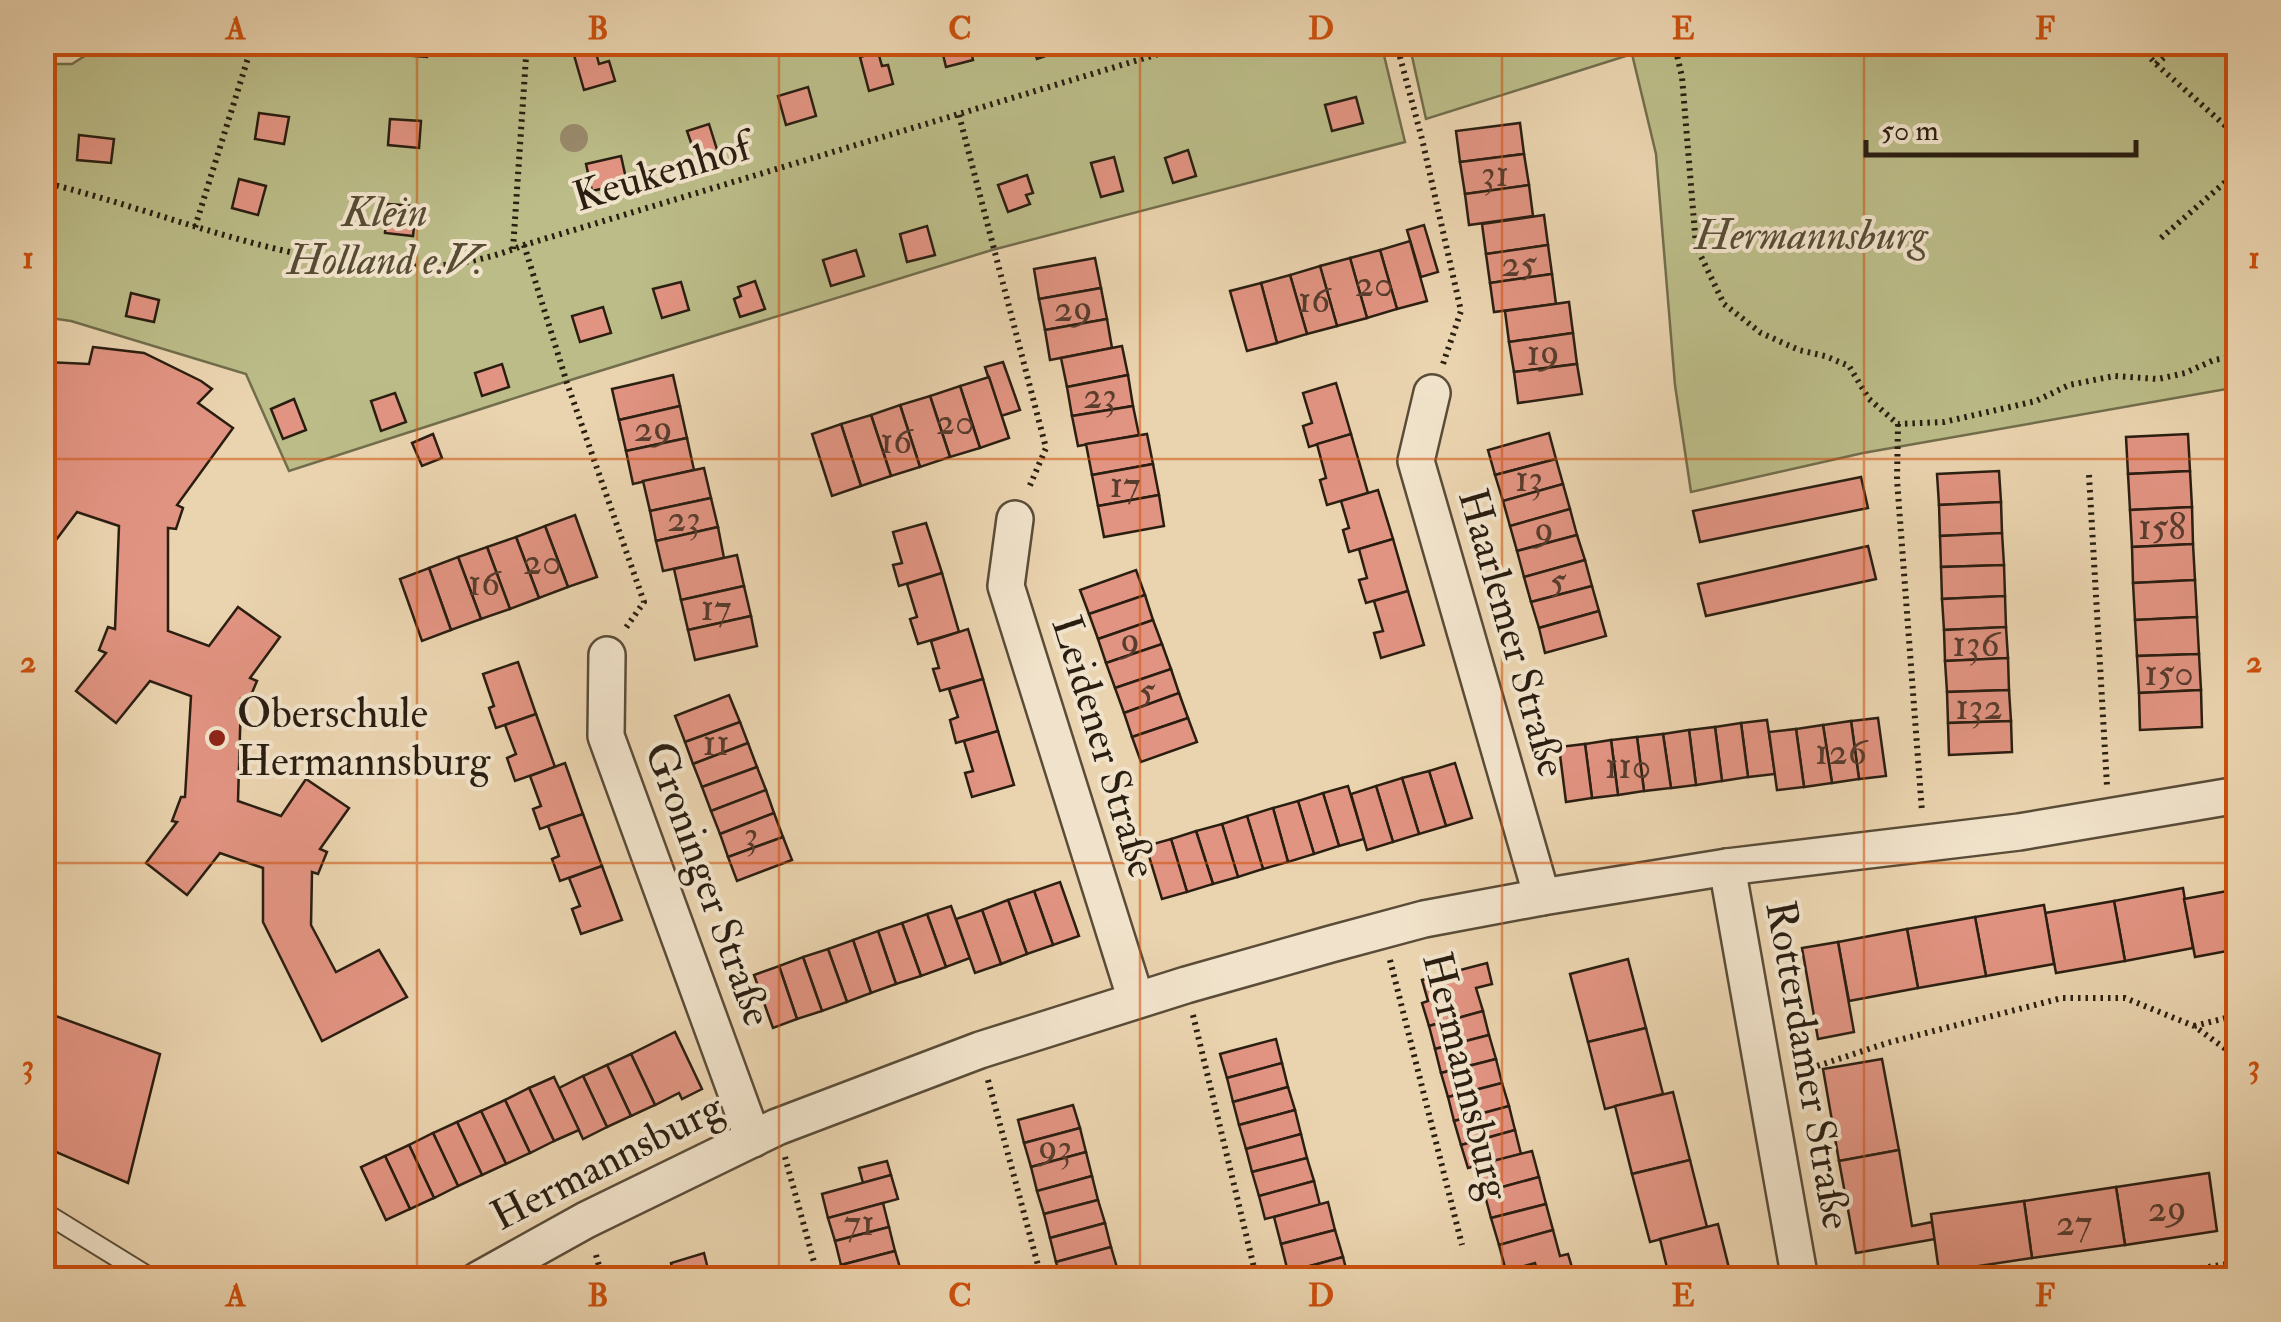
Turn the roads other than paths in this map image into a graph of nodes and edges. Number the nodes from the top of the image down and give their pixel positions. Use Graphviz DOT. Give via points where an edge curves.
graph roads {
  1 [pos="1432,393"];
  2 [pos="1016,519"];
  3 [pos="606,655"];
  4 [pos="2238,794"];
  5 [pos="1727,867"];
  6 [pos="1542,896"];
  7 [pos="1136,1000"];
  8 [pos="765,1133"];
  9 [pos="42,1211"];
  10 [pos="154,1280"];
  11 [pos="478,1280"];
  12 [pos="1800,1280"];
  1 -- 6 [label="street, Haarlemer Straße" via="1416,461"];
  2 -- 7 [label="street, Leidener Straße" via="1006,586"];
  3 -- 8 [label="street, Groninger Straße" via="606,736"];
  4 -- 5 [label="street, Hermannsburg" via="2109,818"];
  5 -- 6 [label="street, Hermannsburg"];
  5 -- 12 [label="street, Rotterdamer Straße"];
  6 -- 7 [label="street, Hermannsburg" via="1382,930"];
  7 -- 8 [label="street, Hermannsburg" via="980,1050"];
  8 -- 11 [label="street, Hermannsburg"];
  9 -- 10 [label="lane"];
}
